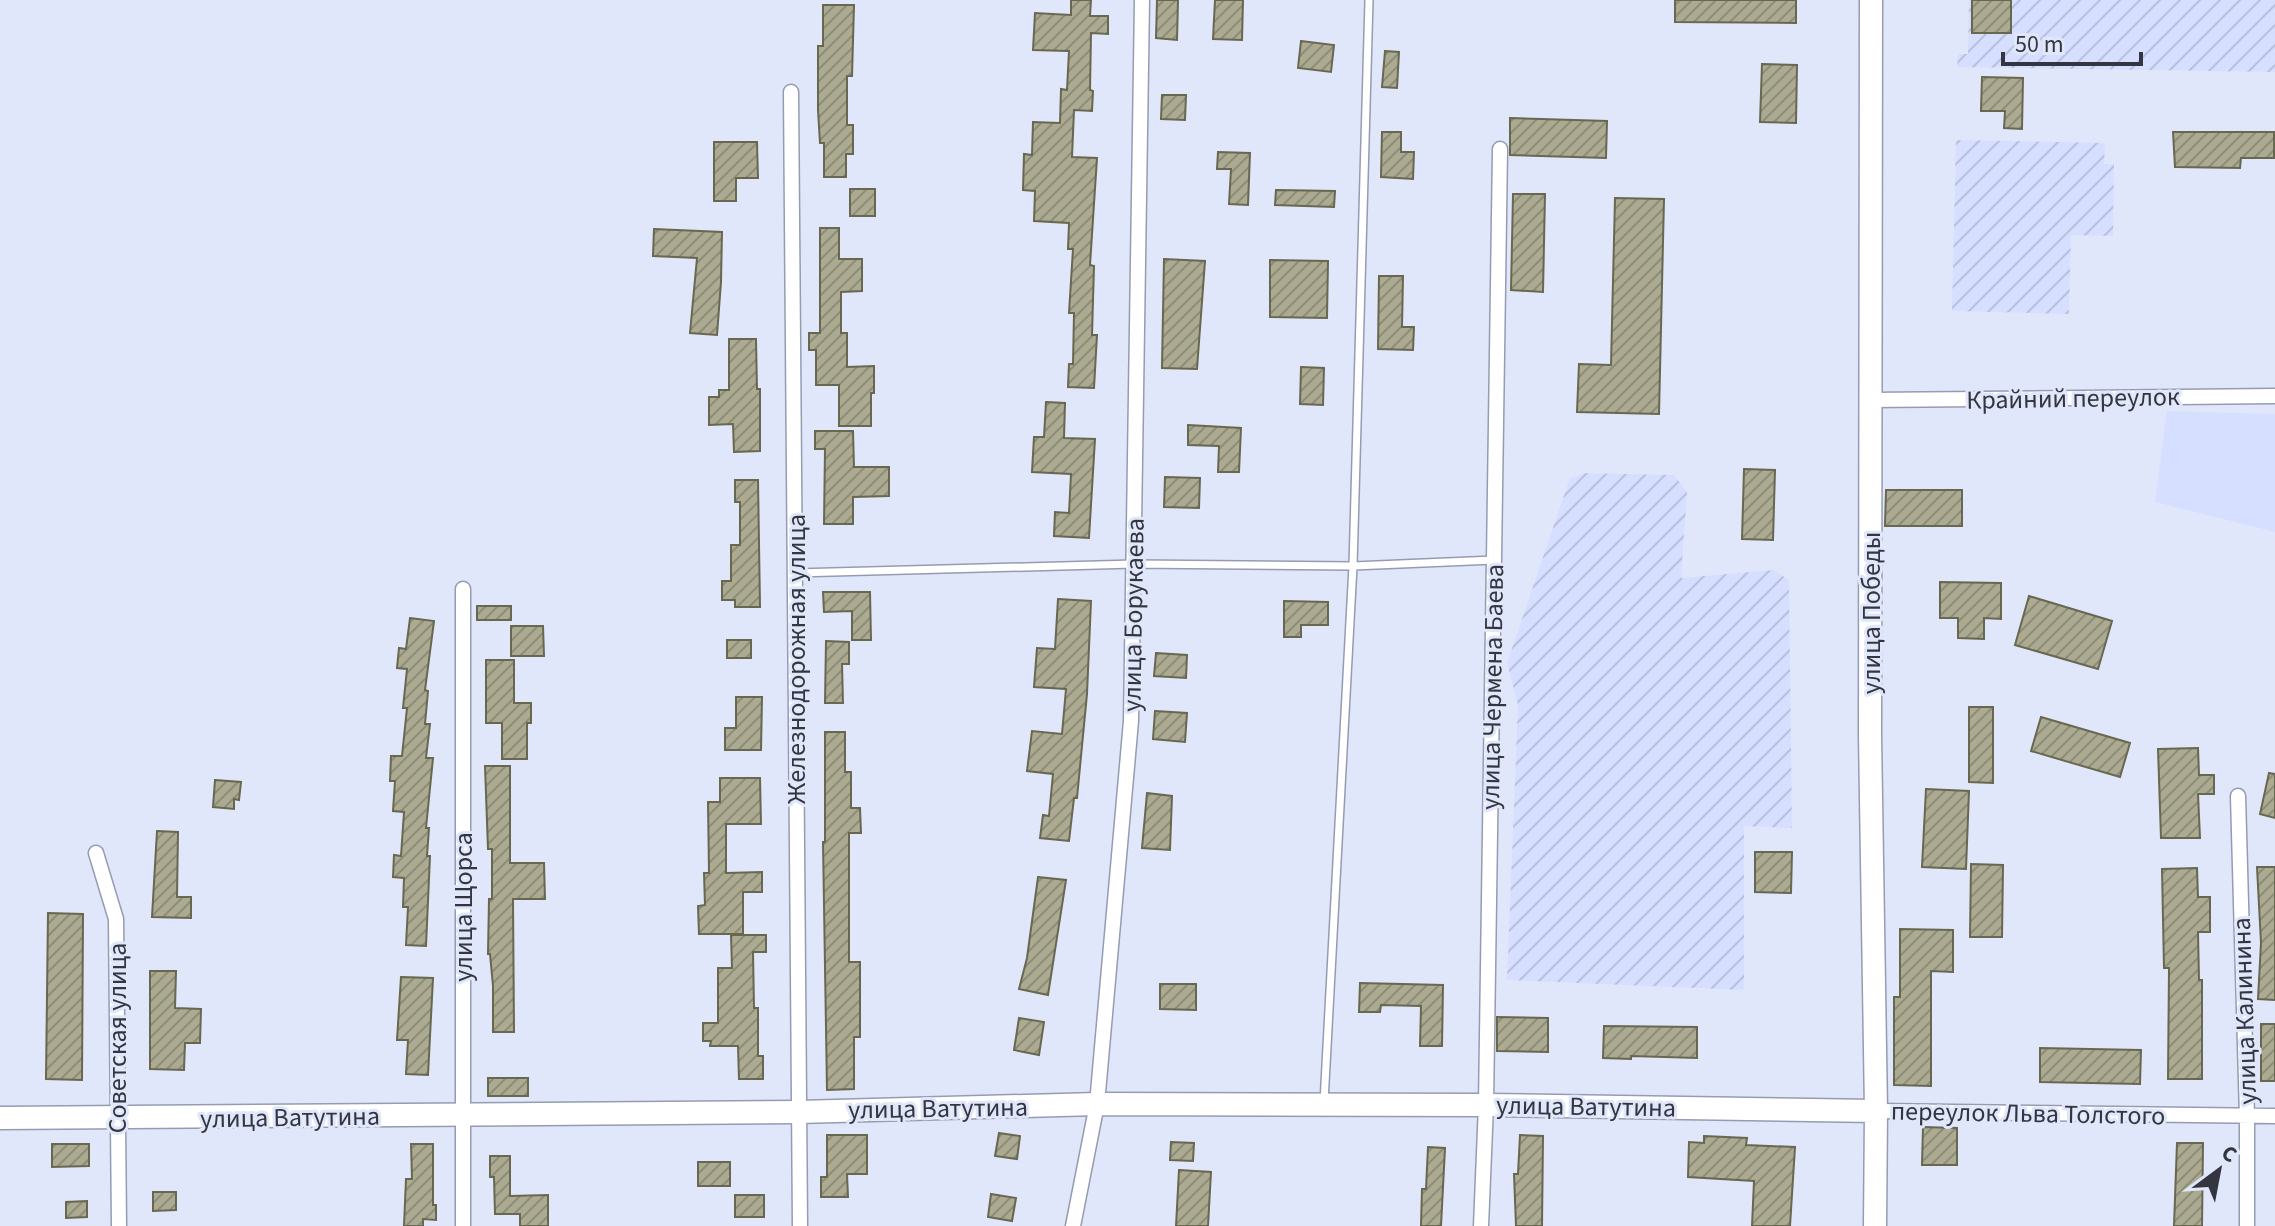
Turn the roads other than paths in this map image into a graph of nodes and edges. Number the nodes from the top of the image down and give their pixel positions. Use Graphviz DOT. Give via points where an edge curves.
graph roads {
  1 [pos="1142,0"];
  2 [pos="1369,0"];
  3 [pos="1871,0"];
  4 [pos="791,92"];
  5 [pos="1500,149"];
  6 [pos="2275,396"];
  7 [pos="1871,400"];
  8 [pos="1494,560"];
  9 [pos="1134,564"];
  10 [pos="1353,566"];
  11 [pos="795,573"];
  12 [pos="463,589"];
  13 [pos="2238,796"];
  14 [pos="96,853"];
  15 [pos="1097,1104"];
  16 [pos="1324,1104"];
  17 [pos="1486,1105"];
  18 [pos="1876,1111"];
  19 [pos="799,1112"];
  20 [pos="462,1115"];
  21 [pos="2275,1116"];
  22 [pos="2247,1117"];
  23 [pos="0,1118"];
  24 [pos="118,1119"];
  25 [pos="119,1226"];
  26 [pos="463,1226"];
  27 [pos="800,1226"];
  28 [pos="1073,1226"];
  29 [pos="1481,1226"];
  30 [pos="1875,1226"];
  31 [pos="2247,1226"];
  1 -- 9 [label="street, улица Борукаева"];
  2 -- 10 [label="lane"];
  3 -- 7 [label="street, улица Победы"];
  4 -- 11 [label="street, Железнодорожная улица"];
  5 -- 8 [label="street, улица Чермена Баева"];
  6 -- 7 [label="street, Крайний переулок"];
  7 -- 18 [label="street, улица Победы"];
  8 -- 10 [label="lane"];
  8 -- 17 [label="street, улица Чермена Баева"];
  9 -- 10 [label="lane"];
  9 -- 11 [label="lane"];
  9 -- 15 [label="street, улица Борукаева" via="1131,721"];
  10 -- 16 [label="lane"];
  11 -- 19 [label="street, Железнодорожная улица"];
  12 -- 20 [label="street, улица Щорса"];
  13 -- 22 [label="street, улица Калинина"];
  14 -- 24 [label="street, Советская улица" via="116,919"];
  15 -- 16 [label="street, улица Ватутина"];
  15 -- 19 [label="street, улица Ватутина"];
  15 -- 28 [label="street, улица Борукаева"];
  16 -- 17 [label="street, улица Ватутина"];
  17 -- 18 [label="street, улица Ватутина"];
  17 -- 29 [label="street, улица Чермена Баева"];
  18 -- 22 [label="street, переулок Льва Толстого"];
  18 -- 30 [label="street, улица Победы"];
  19 -- 20 [label="street, улица Ватутина"];
  19 -- 27 [label="street, Железнодорожная улица"];
  20 -- 24 [label="street, улица Ватутина"];
  20 -- 26 [label="street, улица Щорса"];
  21 -- 22 [label="street, переулок Льва Толстого"];
  22 -- 31 [label="street, улица Калинина"];
  23 -- 24 [label="street, улица Ватутина"];
  24 -- 25 [label="street, Советская улица"];
}
